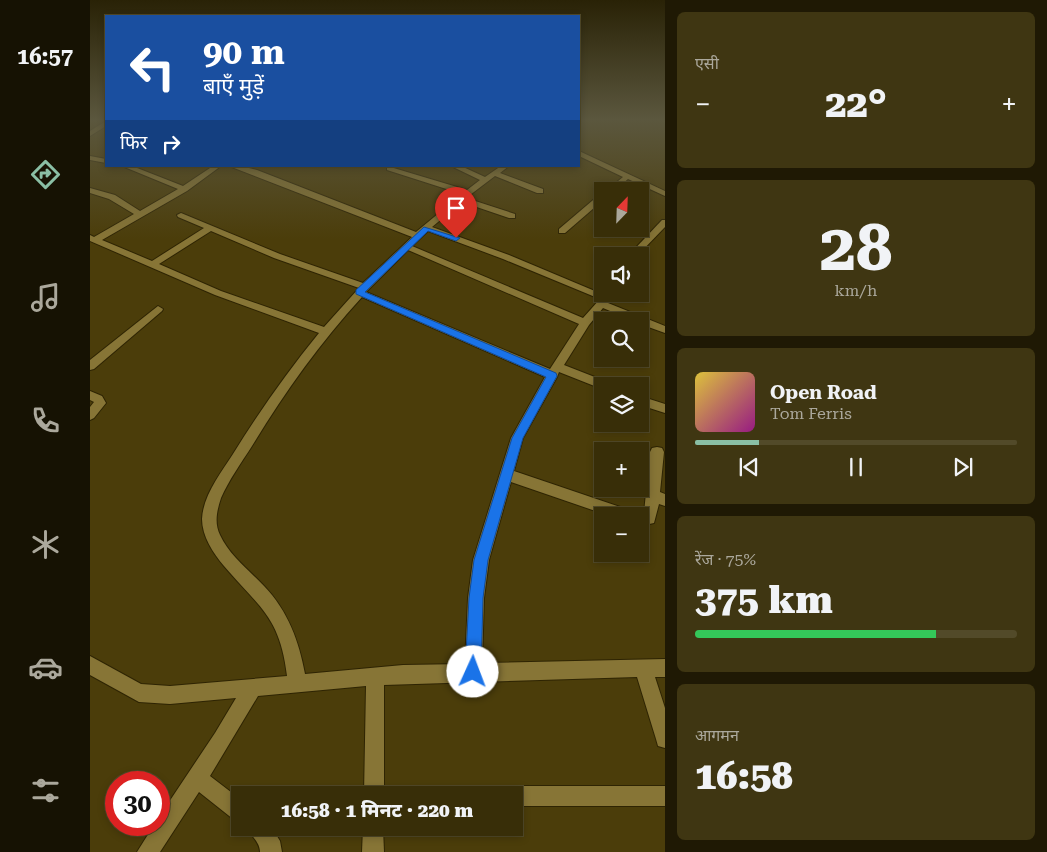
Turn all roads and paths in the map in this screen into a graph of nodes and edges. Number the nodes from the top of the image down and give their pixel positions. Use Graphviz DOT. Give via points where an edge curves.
graph roads {
  1 [pos="593,160"];
  2 [pos="129,167"];
  3 [pos="217,167"];
  4 [pos="236,167"];
  5 [pos="261,167"];
  6 [pos="458,167"];
  7 [pos="504,167"];
  8 [pos="390,168"];
  9 [pos="254,172"];
  10 [pos="490,176"];
  11 [pos="628,176"];
  12 [pos="621,182"];
  13 [pos="184,189"];
  14 [pos="90,190"];
  15 [pos="540,191"];
  16 [pos="664,194"];
  17 [pos="465,196"];
  18 [pos="594,204"];
  19 [pos="139,214"];
  20 [pos="181,216"];
  21 [pos="512,216"];
  22 [pos="664,222"];
  23 [pos="209,228"];
  24 [pos="562,230"];
  25 [pos="422,232"];
  26 [pos="92,239"];
  27 [pos="406,246"];
  28 [pos="640,247"];
  29 [pos="152,265"];
  30 [pos="362,290"];
  31 [pos="594,294"];
  32 [pos="603,302"];
  33 [pos="612,302"];
  34 [pos="158,309"];
  35 [pos="585,323"];
  36 [pos="664,330"];
  37 [pos="325,331"];
  38 [pos="90,366"];
  39 [pos="555,371"];
  40 [pos="594,382"];
  41 [pos="90,395"];
  42 [pos="649,404"];
  43 [pos="664,410"];
  44 [pos="90,415"];
  45 [pos="657,452"];
  46 [pos="505,474"];
  47 [pos="659,498"];
  48 [pos="601,507"];
  49 [pos="649,518"];
  50 [pos="90,665"];
  51 [pos="643,667"];
  52 [pos="664,668"];
  53 [pos="473,672"];
  54 [pos="374,676"];
  55 [pos="297,683"];
  56 [pos="253,686"];
  57 [pos="664,739"];
  58 [pos="197,778"];
  59 [pos="374,786"];
  60 [pos="523,796"];
  61 [pos="664,796"];
  62 [pos="231,805"];
  63 [pos="265,836"];
  64 [pos="374,836"];
  65 [pos="148,852"];
  66 [pos="271,852"];
  67 [pos="373,852"];
  1 -- 11 [label="street"];
  2 -- 13 [label="street" via="149,172"];
  3 -- 13 [label="street"];
  4 -- 9 [label="street"];
  5 -- 9 [label="street"];
  6 -- 10 [label="street"];
  7 -- 10 [label="street"];
  8 -- 17 [label="street"];
  9 -- 25 [label="street"];
  10 -- 15 [label="street"];
  10 -- 17 [label="street"];
  11 -- 12 [label="street"];
  11 -- 16 [label="street"];
  13 -- 19 [label="street"];
  14 -- 19 [label="street" via="112,197"];
  17 -- 21 [label="street"];
  17 -- 25 [label="street"];
  18 -- 24 [label="street"];
  19 -- 26 [label="street"];
  20 -- 23 [label="street"];
  22 -- 28 [label="street"];
  23 -- 29 [label="street"];
  23 -- 30 [label="street"];
  25 -- 27 [label="street"];
  25 -- 31 [label="street" via="506,257"];
  26 -- 29 [label="street"];
  27 -- 30 [label="street"];
  27 -- 35 [label="street"];
  29 -- 37 [label="street" via="218,293"];
  30 -- 37 [label="street"];
  30 -- 39 [label="street"];
  32 -- 35 [label="street"];
  33 -- 36 [label="street"];
  34 -- 38 [label="street"];
  35 -- 39 [label="street"];
  37 -- 55 [label="street" via="271,404 223,482 212,506 210,527 217,542 274,611 293,653"];
  39 -- 40 [label="street"];
  39 -- 46 [label="street" via="517,438"];
  41 -- 44 [label="street" via="100,403"];
  42 -- 43 [label="street"];
  45 -- 47 [label="street"];
  46 -- 48 [label="street"];
  46 -- 53 [label="street" via="481,560"];
  47 -- 49 [label="street"];
  50 -- 56 [label="street" via="139,692 170,695"];
  51 -- 52 [label="street"];
  51 -- 53 [label="street"];
  51 -- 57 [label="street"];
  53 -- 54 [label="street"];
  54 -- 55 [label="street"];
  54 -- 59 [label="street"];
  55 -- 56 [label="street"];
  56 -- 58 [label="street"];
  58 -- 62 [label="street"];
  58 -- 65 [label="street"];
  60 -- 61 [label="street"];
  63 -- 66 [label="street" via="270,841"];
  64 -- 67 [label="street"];
}
